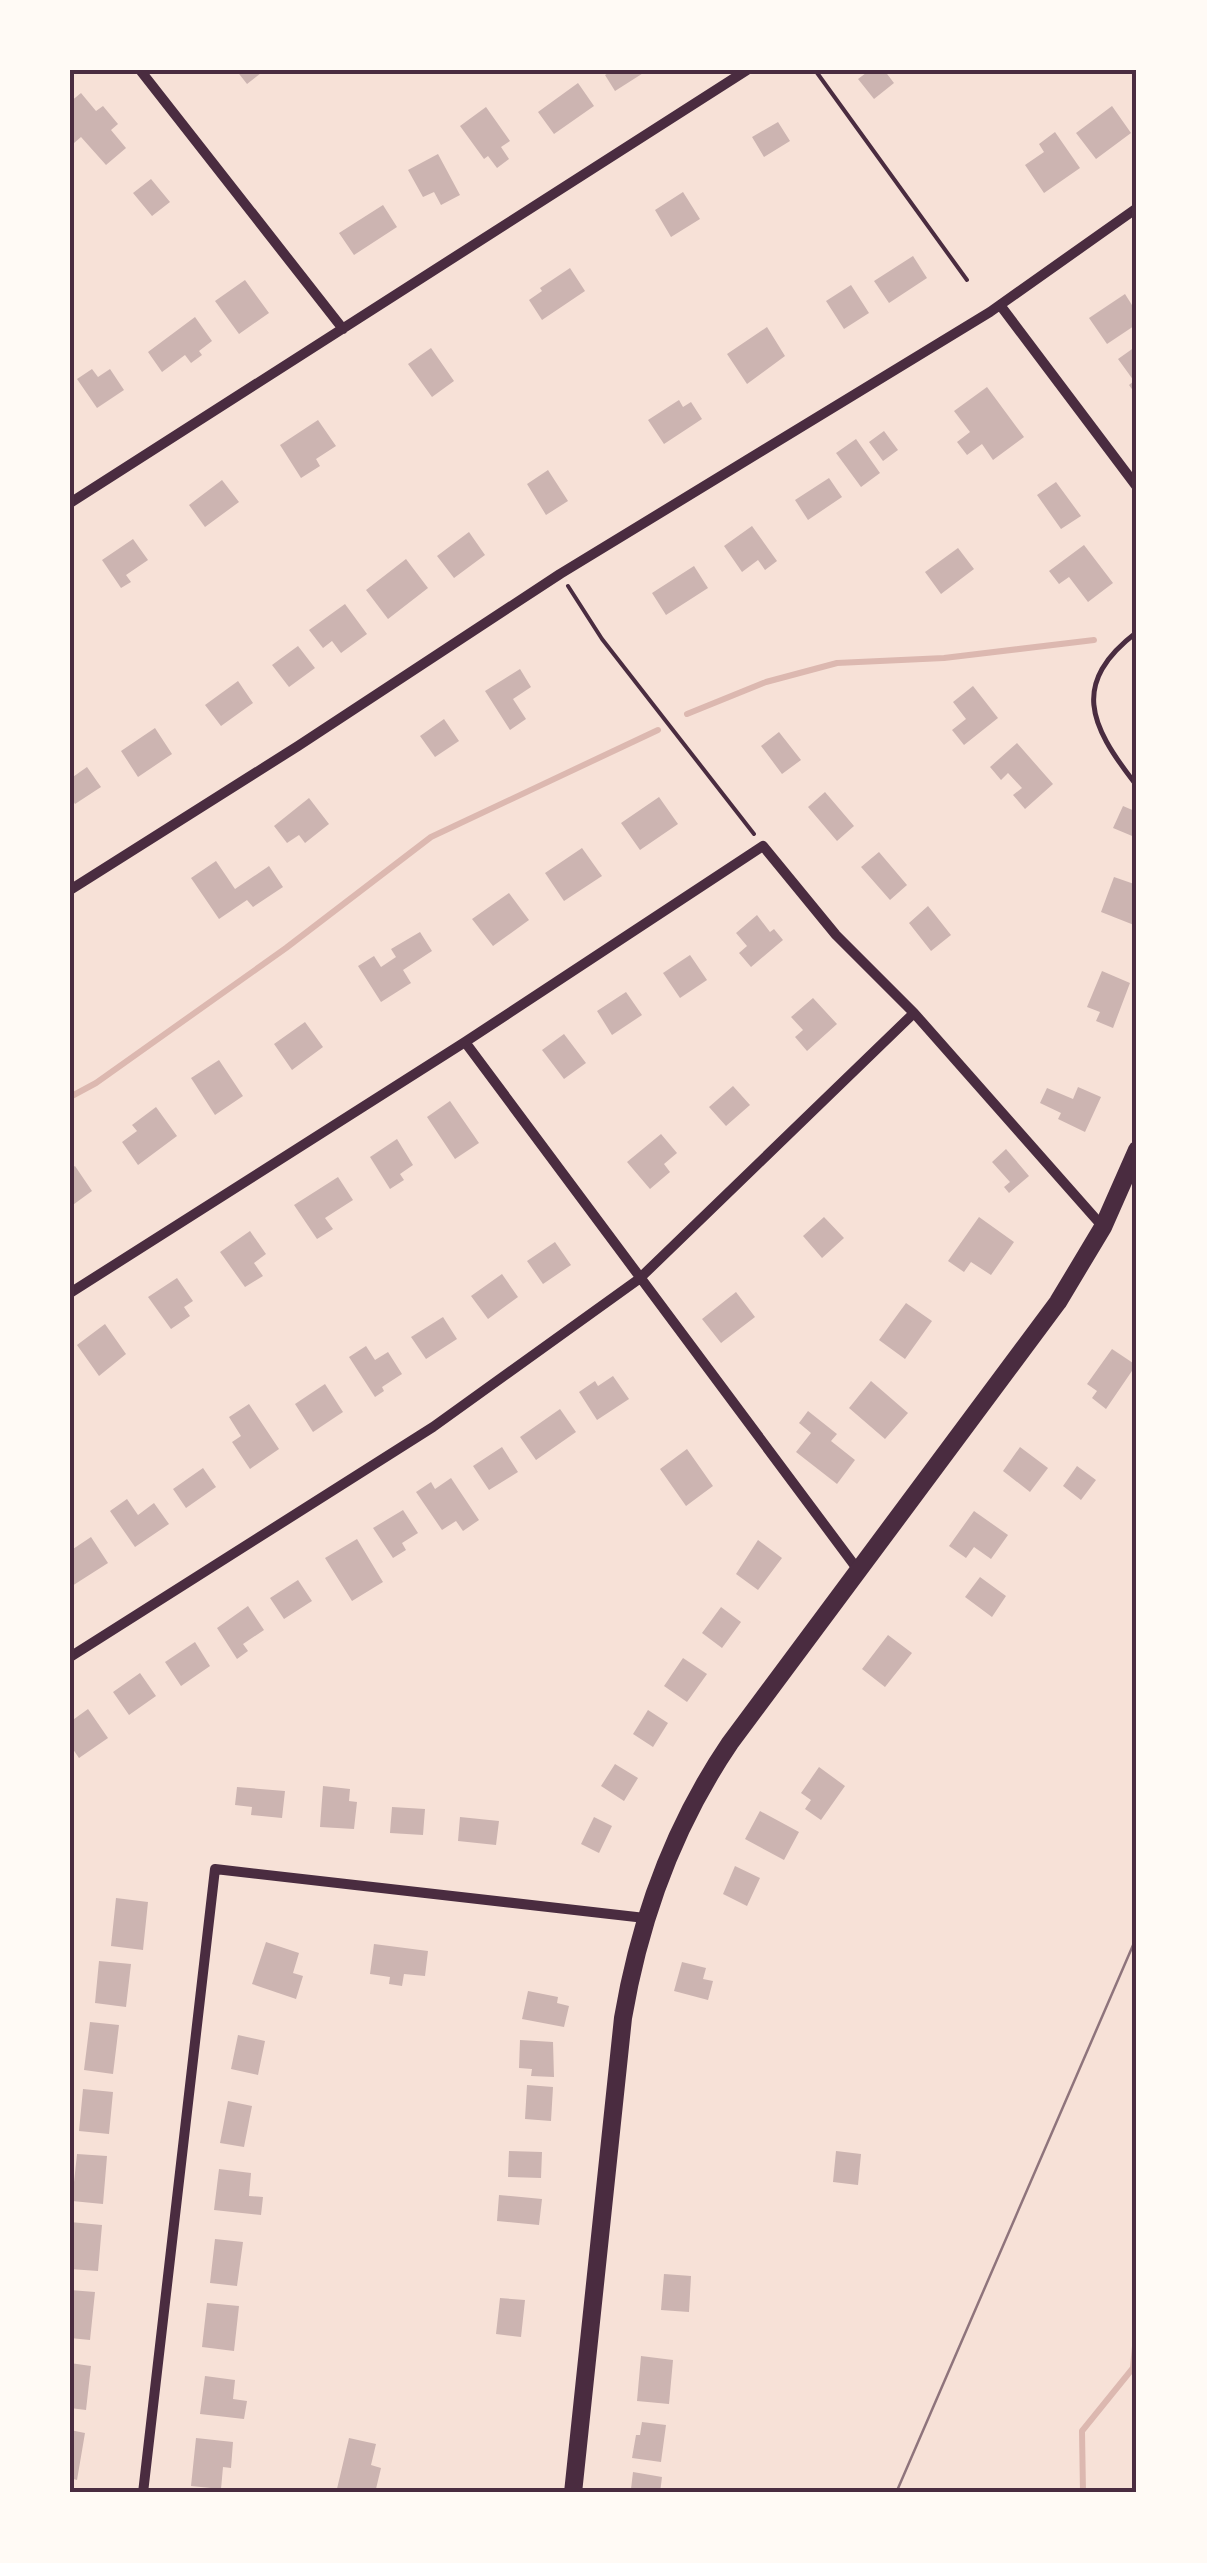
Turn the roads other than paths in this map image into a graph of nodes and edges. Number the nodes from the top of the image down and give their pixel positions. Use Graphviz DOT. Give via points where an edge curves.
graph roads {
  1 [pos="140,70"];
  2 [pos="747,70"];
  3 [pos="1137,208"];
  4 [pos="1000,306"];
  5 [pos="343,329"];
  6 [pos="1137,487"];
  7 [pos="70,504"];
  8 [pos="1137,632"];
  9 [pos="1134,782"];
  10 [pos="70,890"];
  11 [pos="914,1013"];
  12 [pos="466,1042"];
  13 [pos="1137,1150"];
  14 [pos="1103,1227"];
  15 [pos="638,1279"];
  16 [pos="70,1293"];
  17 [pos="858,1570"];
  18 [pos="70,1657"];
  19 [pos="645,1918"];
  20 [pos="144,2493"];
  21 [pos="573,2493"];
  1 -- 5 [label="street"];
  2 -- 5 [label="street"];
  3 -- 4 [label="street"];
  4 -- 6 [label="street"];
  4 -- 10 [label="street" via="560,574"];
  5 -- 7 [label="street"];
  8 -- 9 [label="lane" via="1106,660 1093,692 1106,746"];
  11 -- 12 [label="street" via="836,935 763,846"];
  11 -- 14 [label="street"];
  11 -- 15 [label="street"];
  12 -- 15 [label="street"];
  12 -- 16 [label="street"];
  13 -- 14 [label="main road"];
  14 -- 17 [label="main road" via="1058,1302"];
  15 -- 17 [label="street"];
  15 -- 18 [label="street" via="433,1427"];
  17 -- 19 [label="main road" via="704,1781"];
  19 -- 20 [label="street" via="216,1869"];
  19 -- 21 [label="main road" via="623,2018"];
}
